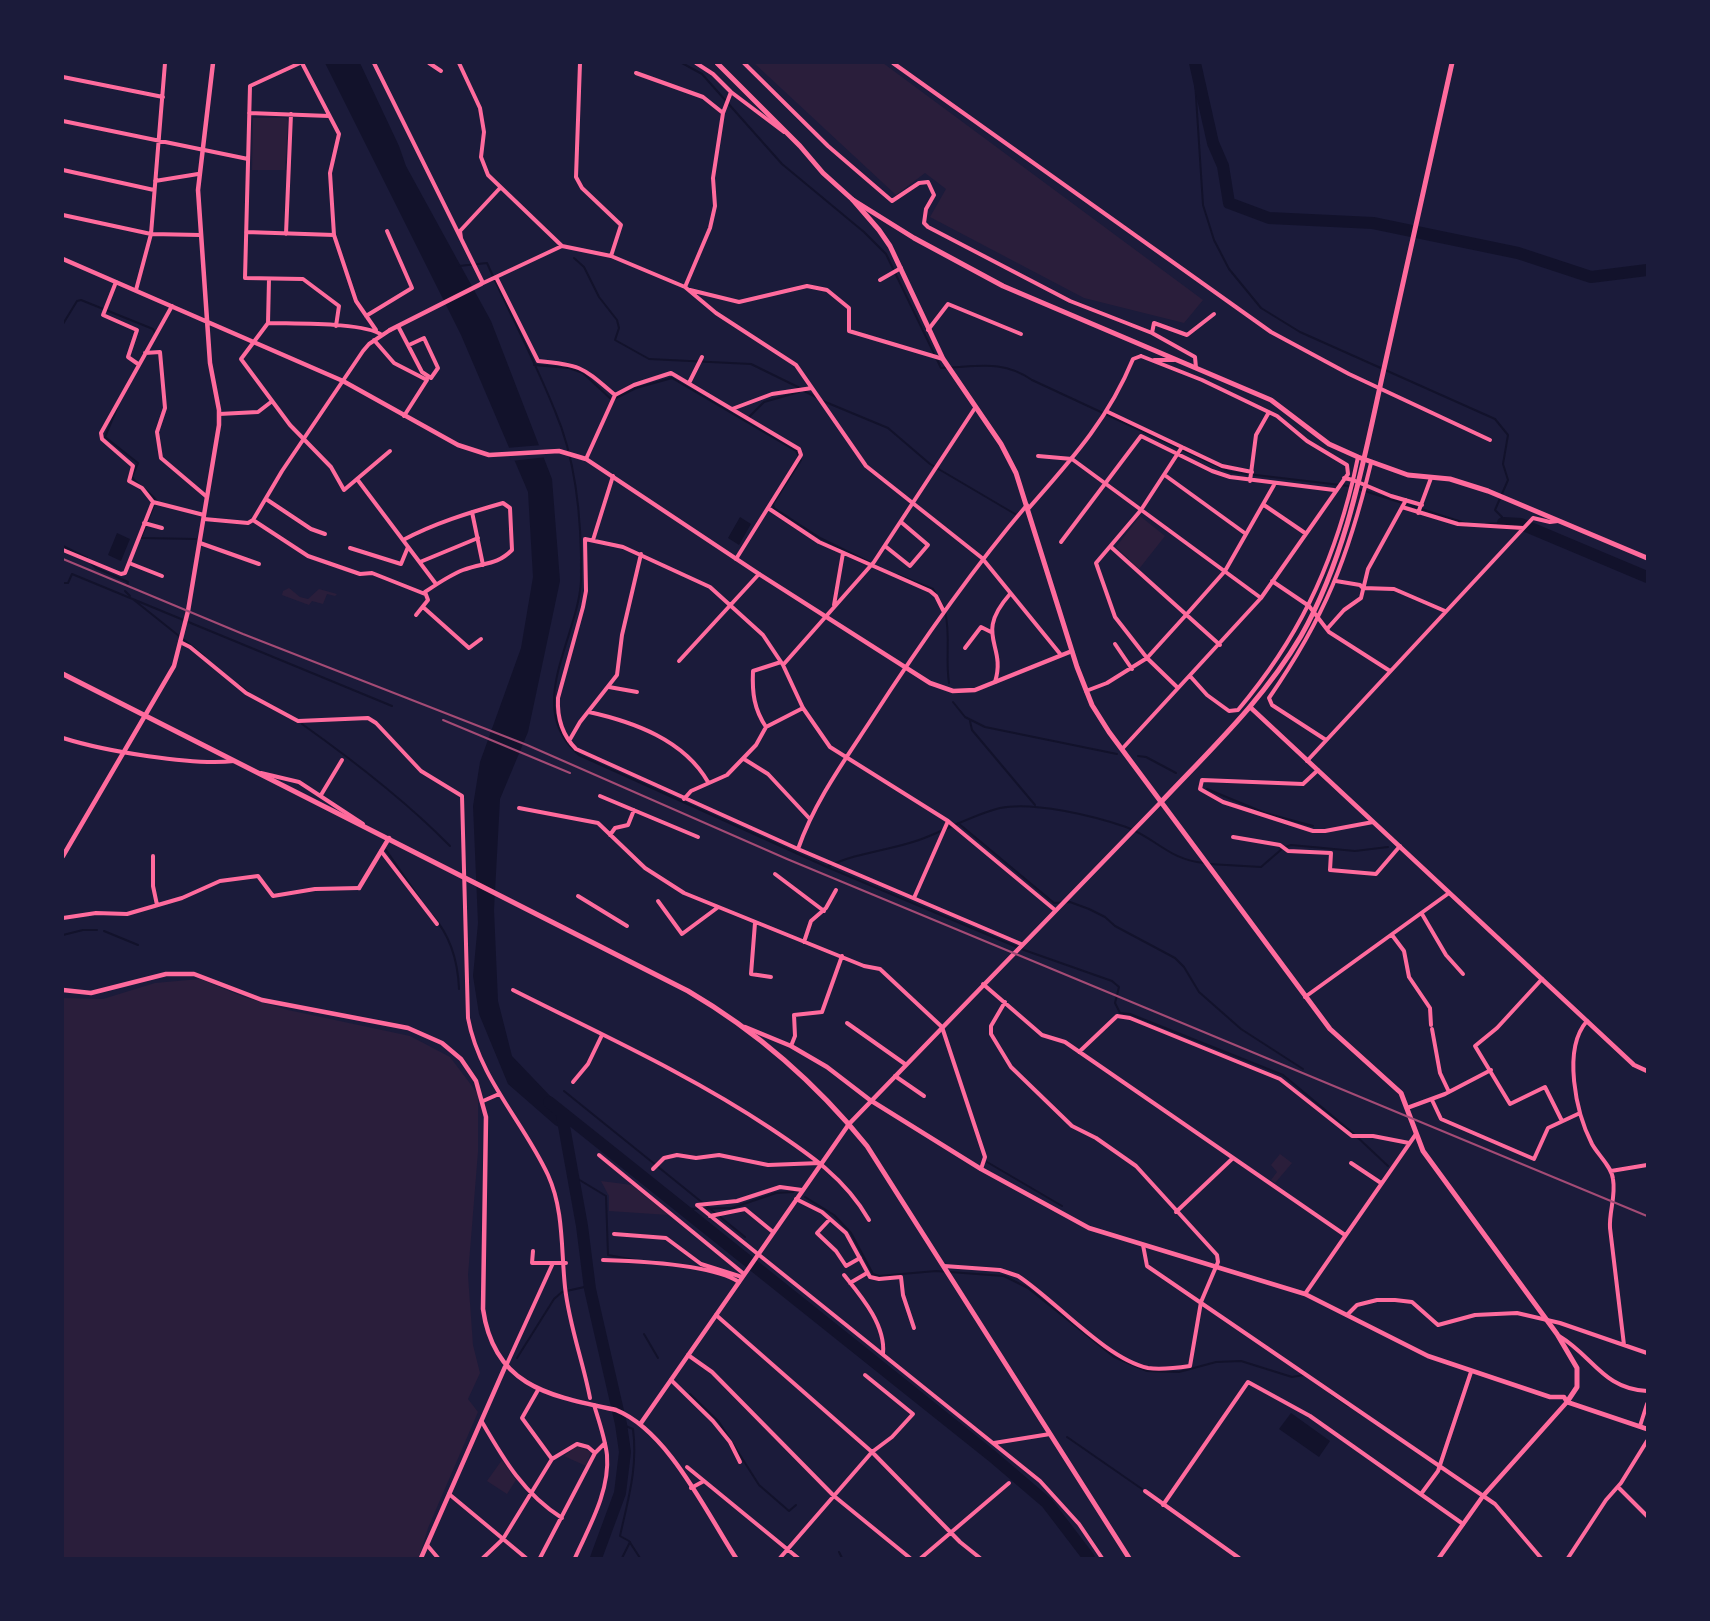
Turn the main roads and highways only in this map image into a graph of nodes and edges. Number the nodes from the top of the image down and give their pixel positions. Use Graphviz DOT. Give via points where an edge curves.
graph roads {
  1 [pos="717,63"];
  2 [pos="1452,63"];
  3 [pos="853,200"];
  4 [pos="1647,558"];
  5 [pos="63,674"];
  6 [pos="1161,802"];
  7 [pos="1647,1429"];
  8 [pos="1129,1558"];
  1 -- 3 [label="main road"];
  2 -- 6 [label="main road" via="1352,507 1336,561 1293,650 1250,707"];
  3 -- 4 [label="main road" via="1003,286 1271,400 1329,444 1371,463 1407,475 1465,483"];
  3 -- 6 [label="main road" via="885,238 944,359 1011,462 1086,691 1099,717"];
  5 -- 8 [label="main road" via="688,991 745,1027 782,1057 867,1146"];
  6 -- 7 [label="main road" via="1336,1036 1401,1093 1423,1151 1557,1334 1577,1368 1577,1387 1567,1402"];
}
